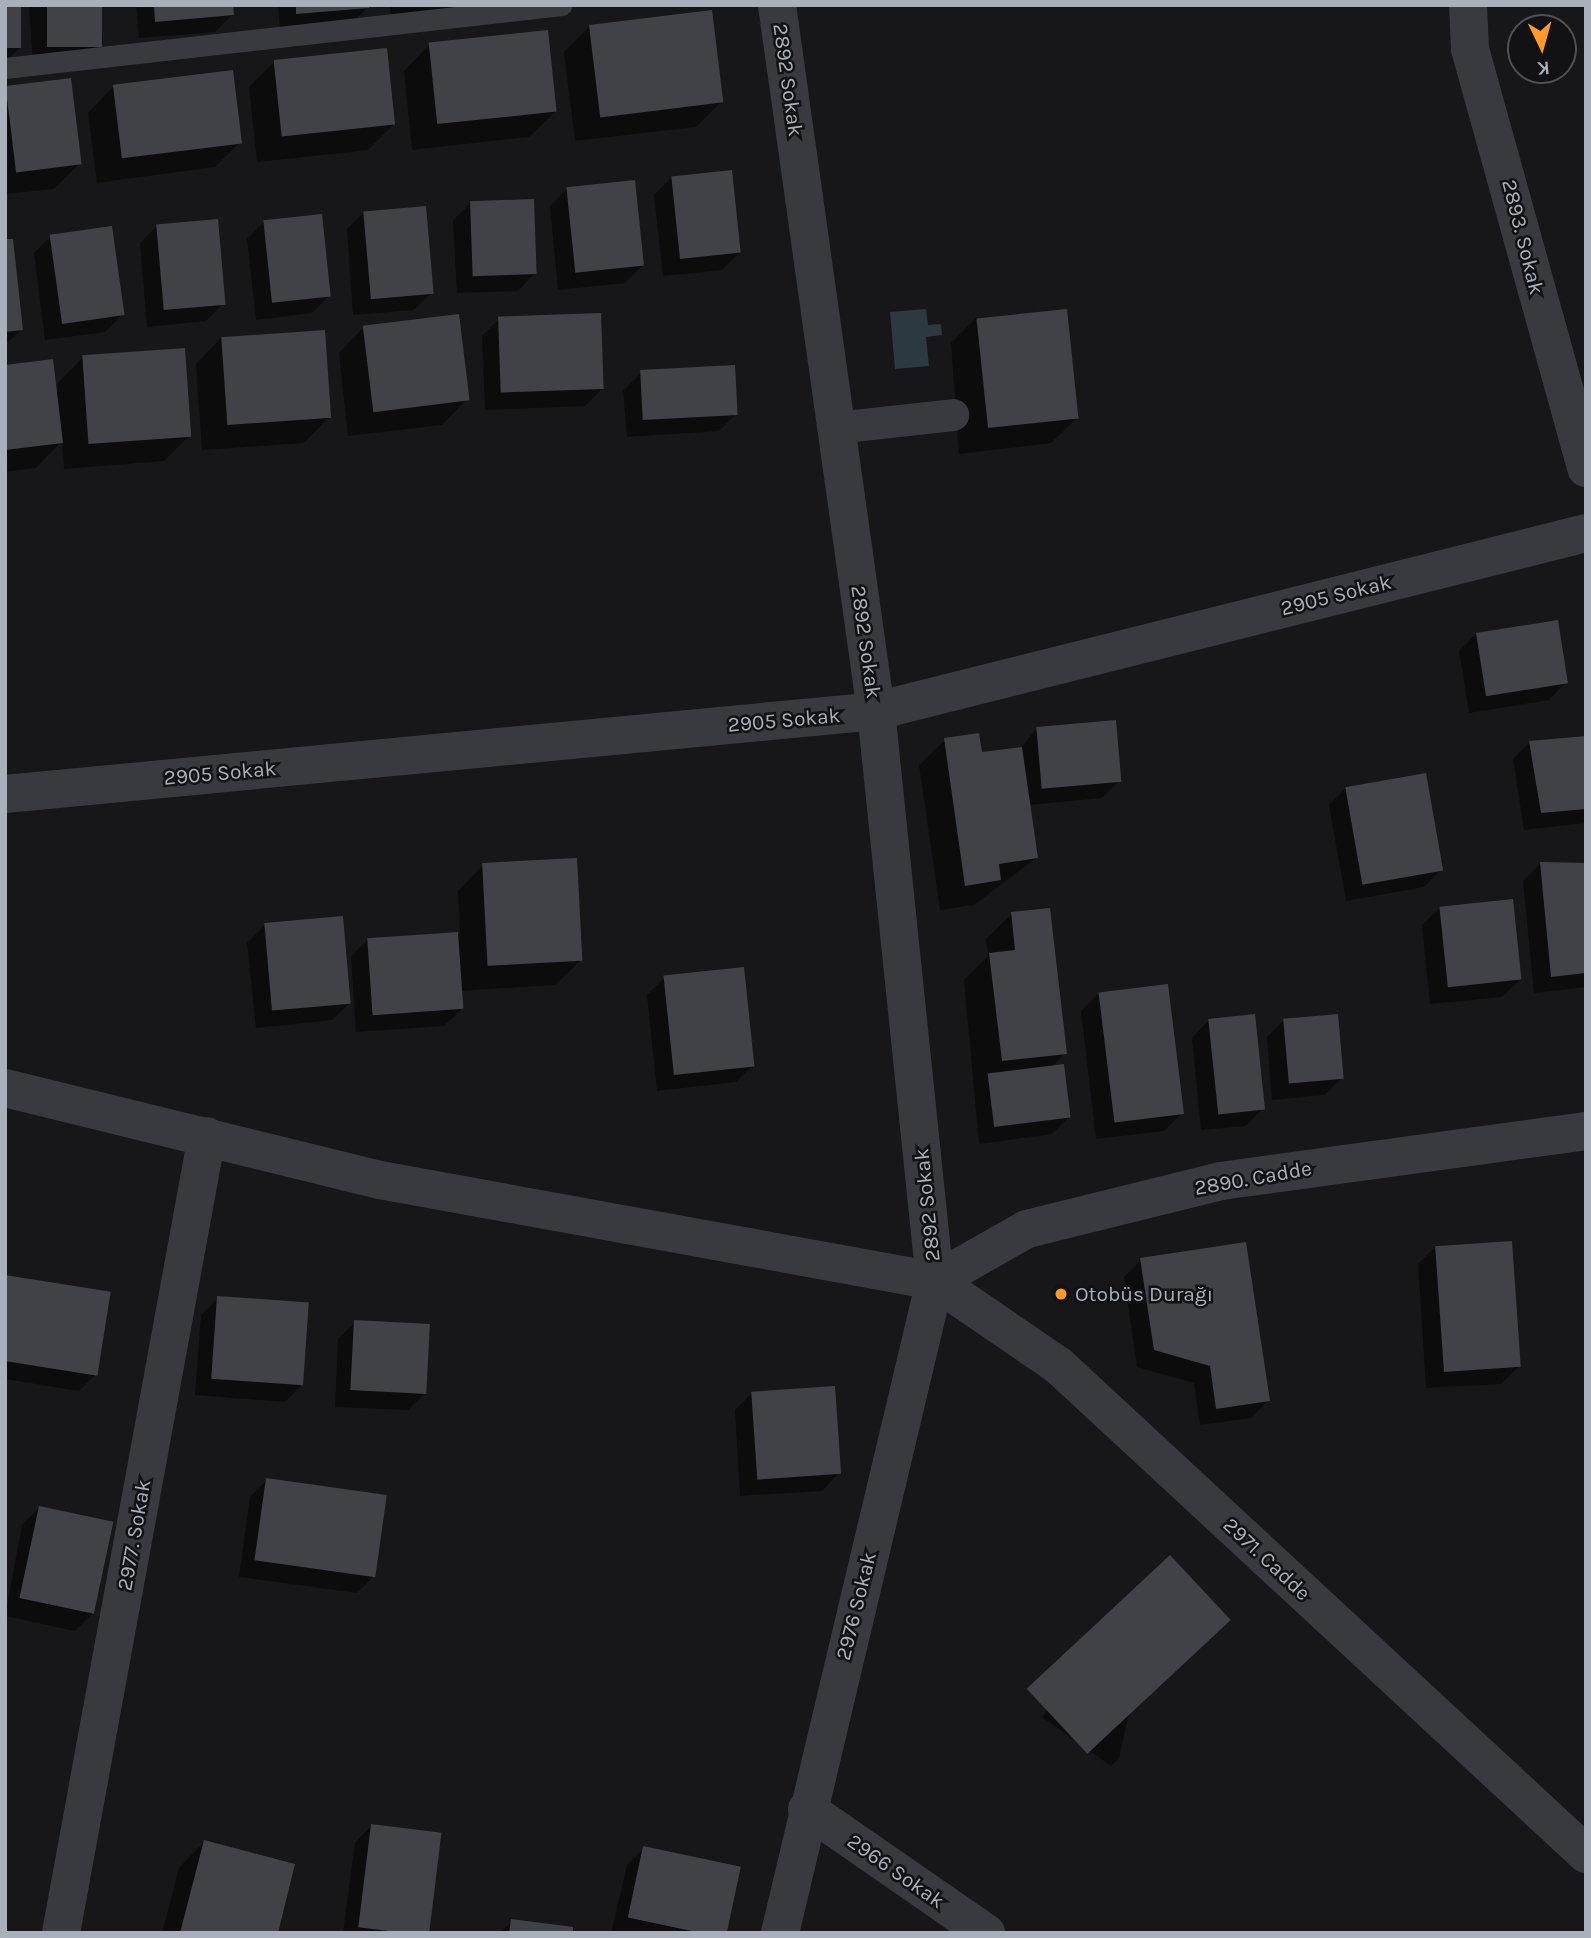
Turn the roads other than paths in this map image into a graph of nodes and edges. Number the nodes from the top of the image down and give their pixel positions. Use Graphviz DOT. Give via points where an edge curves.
graph roads {
  1 [pos="561,5"];
  2 [pos="777,5"];
  3 [pos="1468,5"];
  4 [pos="5,68"];
  5 [pos="953,415"];
  6 [pos="836,428"];
  7 [pos="1586,468"];
  8 [pos="1586,533"];
  9 [pos="876,711"];
  10 [pos="5,794"];
  11 [pos="5,1088"];
  12 [pos="1586,1131"];
  13 [pos="207,1136"];
  14 [pos="935,1281"];
  15 [pos="807,1809"];
  16 [pos="1586,1854"];
  17 [pos="61,1933"];
  18 [pos="780,1933"];
  19 [pos="986,1933"];
  1 -- 4 [label="lane"];
  2 -- 6 [label="street, 2892 Sokak"];
  3 -- 7 [label="street, 2893. Sokak" via="1470,49"];
  5 -- 6 [label="street"];
  6 -- 9 [label="street, 2892 Sokak"];
  8 -- 9 [label="street, 2905 Sokak"];
  9 -- 10 [label="street, 2905 Sokak"];
  9 -- 14 [label="street, 2892 Sokak"];
  11 -- 13 [label="street"];
  12 -- 14 [label="street, 2890. Cadde" via="1221,1181 1027,1230"];
  13 -- 14 [label="street" via="380,1180"];
  13 -- 17 [label="street, 2977. Sokak"];
  14 -- 15 [label="street, 2976 Sokak"];
  14 -- 16 [label="street, 2971. Cadde" via="1059,1366"];
  15 -- 18 [label="street, 2976 Sokak"];
  15 -- 19 [label="street, 2966 Sokak"];
}
